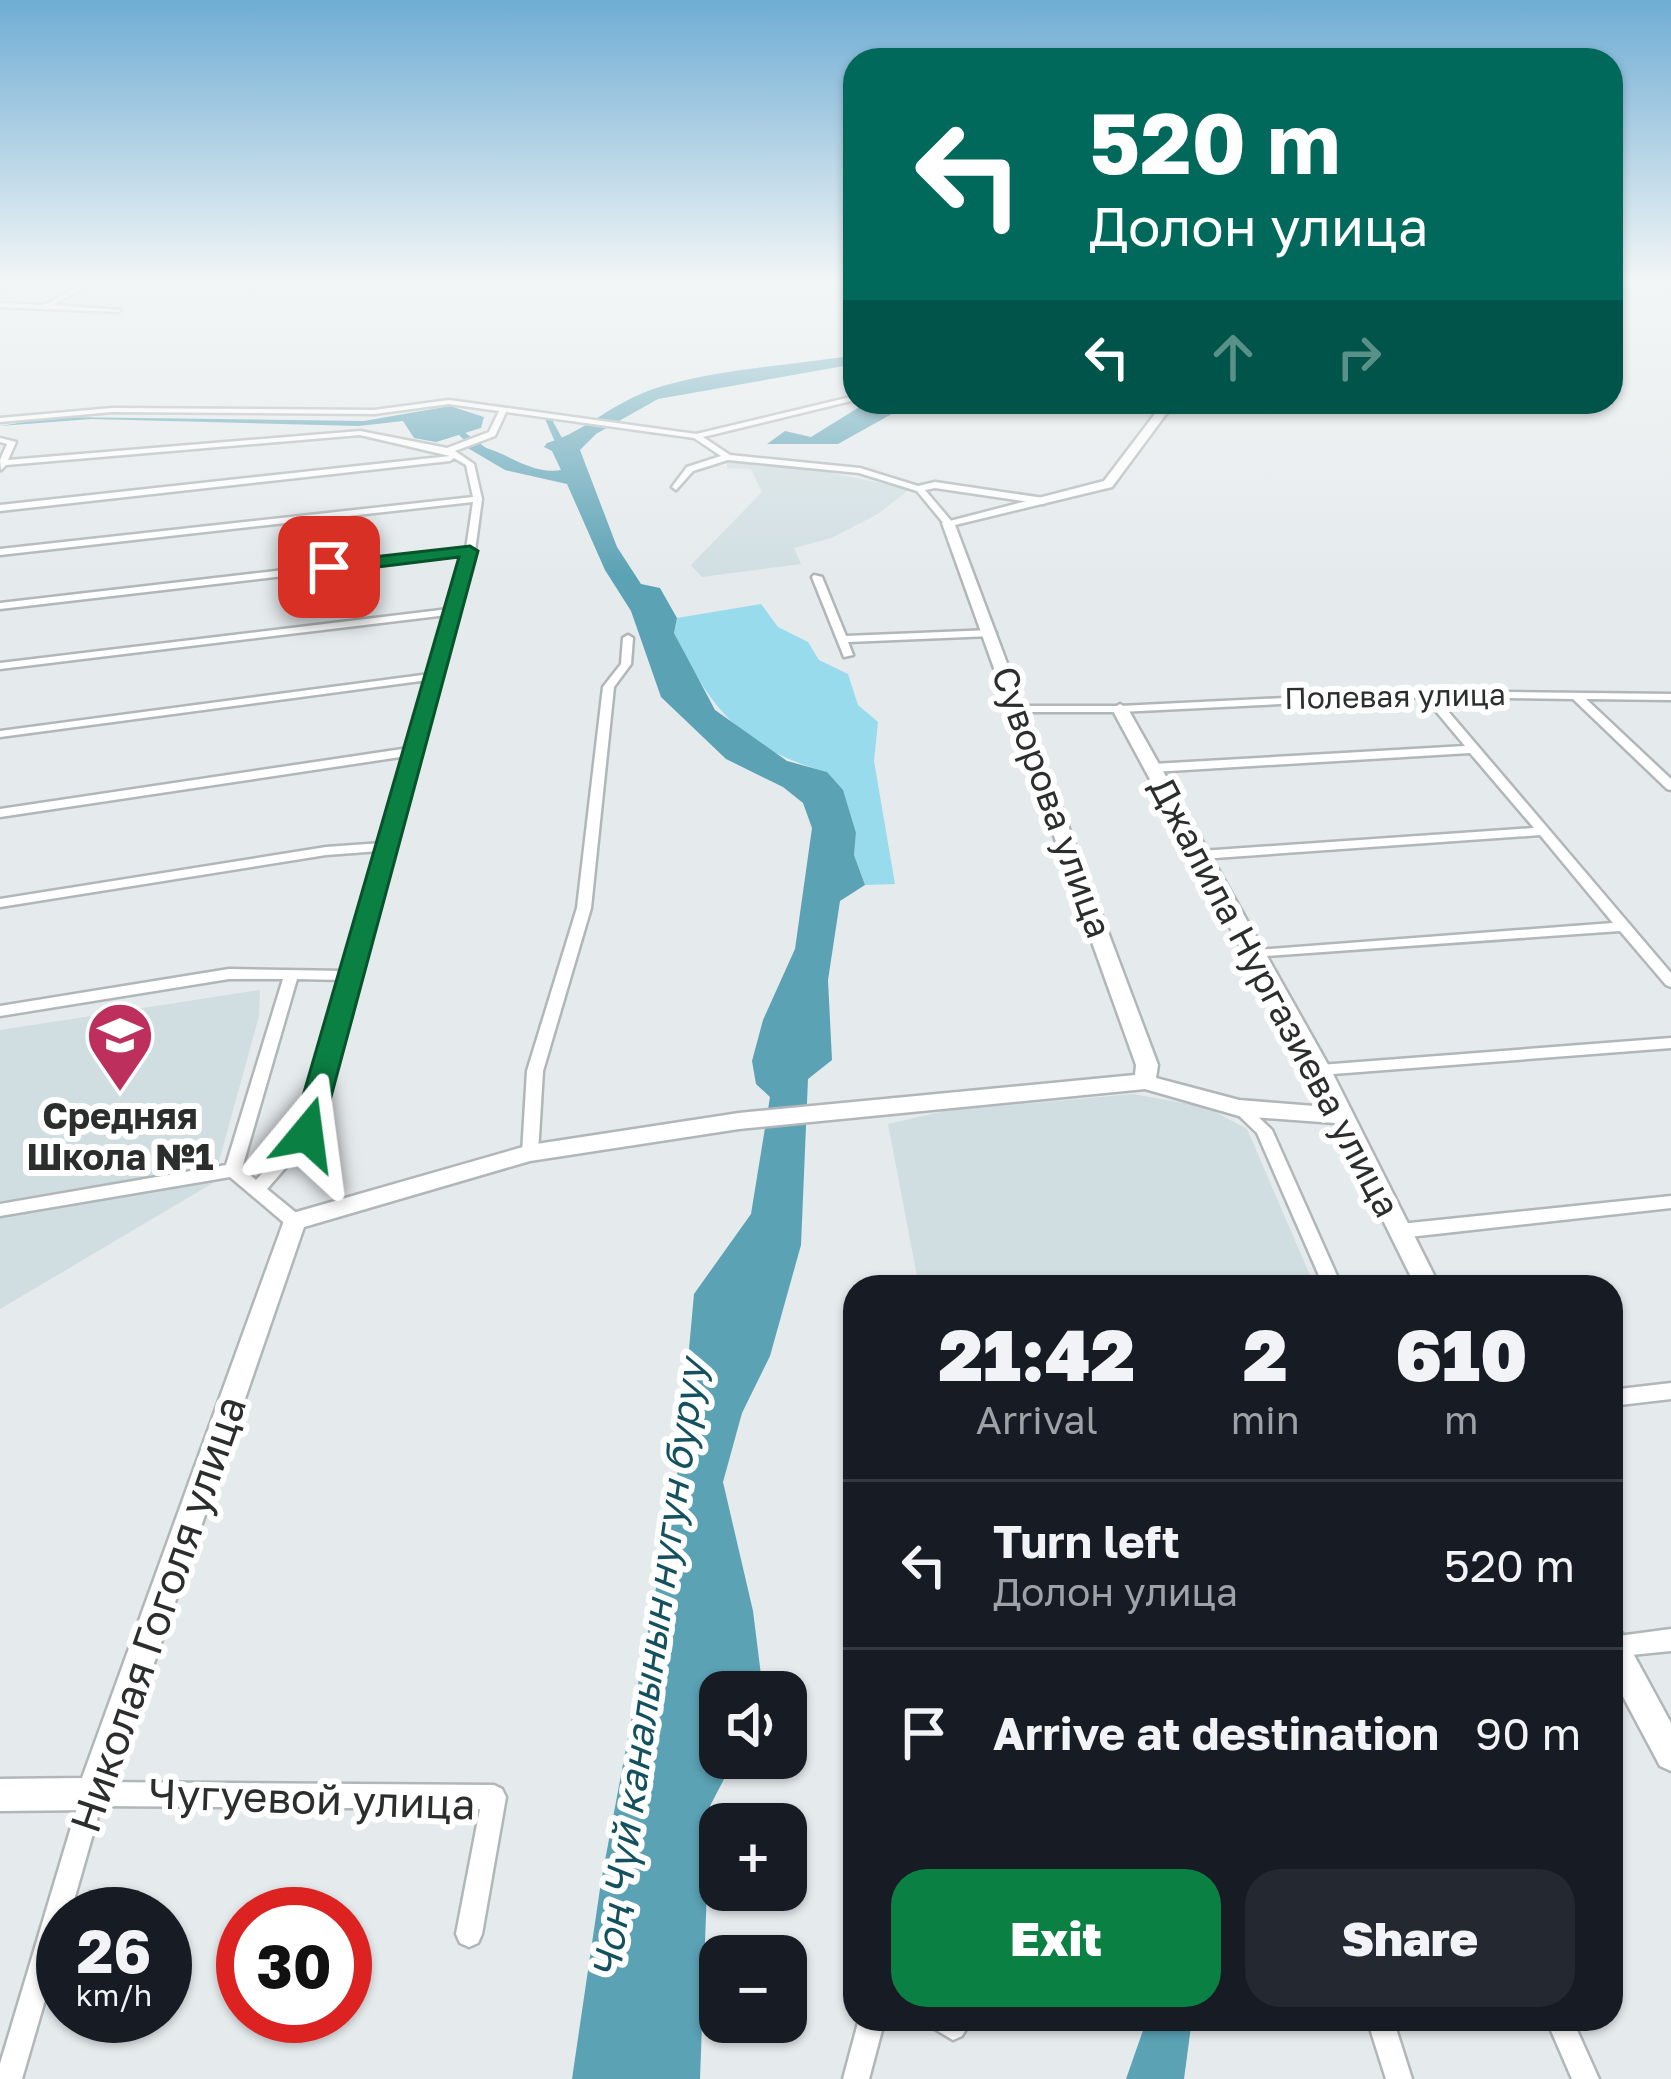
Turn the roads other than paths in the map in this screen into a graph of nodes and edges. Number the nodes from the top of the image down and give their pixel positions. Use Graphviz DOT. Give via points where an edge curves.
graph roads {
  1 [pos="843,401"];
  2 [pos="504,409"];
  3 [pos="1161,414"];
  4 [pos="0,419"];
  5 [pos="696,436"];
  6 [pos="0,440"];
  7 [pos="465,451"];
  8 [pos="728,457"];
  9 [pos="1,465"];
  10 [pos="676,487"];
  11 [pos="919,488"];
  12 [pos="478,499"];
  13 [pos="1044,501"];
  14 [pos="0,508"];
  15 [pos="948,523"];
  16 [pos="470,551"];
  17 [pos="0,552"];
  18 [pos="817,577"];
  19 [pos="0,606"];
  20 [pos="455,611"];
  21 [pos="991,633"];
  22 [pos="628,638"];
  23 [pos="844,639"];
  24 [pos="848,655"];
  25 [pos="0,666"];
  26 [pos="437,676"];
  27 [pos="1427,694"];
  28 [pos="1576,696"];
  29 [pos="1671,698"];
  30 [pos="1016,709"];
  31 [pos="1120,709"];
  32 [pos="0,734"];
  33 [pos="1474,749"];
  34 [pos="416,751"];
  35 [pos="1153,768"];
  36 [pos="1671,786"];
  37 [pos="0,813"];
  38 [pos="1543,830"];
  39 [pos="389,846"];
  40 [pos="1201,855"];
  41 [pos="0,903"];
  42 [pos="1624,926"];
  43 [pos="1256,954"];
  44 [pos="291,974"];
  45 [pos="352,976"];
  46 [pos="1671,982"];
  47 [pos="0,1011"];
  48 [pos="1671,1043"];
  49 [pos="1320,1070"];
  50 [pos="1144,1082"];
  51 [pos="1239,1108"];
  52 [pos="1343,1116"];
  53 [pos="530,1153"];
  54 [pos="233,1170"];
  55 [pos="256,1190"];
  56 [pos="1671,1202"];
  57 [pos="0,1210"];
  58 [pos="294,1221"];
  59 [pos="1400,1231"];
  60 [pos="1328,1275"];
  61 [pos="1422,1275"];
  62 [pos="1671,1391"];
  63 [pos="1623,1397"];
  64 [pos="1671,1640"];
  65 [pos="1623,1644"];
  66 [pos="1623,1666"];
  67 [pos="1671,1755"];
  68 [pos="93,1794"];
  69 [pos="0,1795"];
  70 [pos="469,1934"];
  71 [pos="869,2031"];
  72 [pos="1383,2031"];
  73 [pos="1564,2031"];
  74 [pos="9,2079"];
  75 [pos="856,2079"];
  76 [pos="1399,2079"];
  77 [pos="1586,2079"];
  1 -- 5 [label="street"];
  2 -- 4 [label="street" via="449,402 374,412 112,410"];
  2 -- 5 [label="street"];
  2 -- 7 [label="street" via="501,424"];
  3 -- 13 [label="street" via="1108,484"];
  5 -- 8 [label="street"];
  6 -- 9 [label="street" via="12,442"];
  7 -- 9 [label="street" via="360,433"];
  7 -- 12 [label="street"];
  7 -- 14 [label="street"];
  8 -- 10 [label="street" via="690,469"];
  8 -- 11 [label="street" via="860,471"];
  11 -- 13 [label="street"];
  11 -- 15 [label="street, Суворова улица"];
  12 -- 16 [label="street"];
  12 -- 17 [label="street"];
  13 -- 15 [label="street"];
  15 -- 21 [label="street, Суворова улица"];
  16 -- 19 [label="street"];
  16 -- 20 [label="street"];
  18 -- 23 [label="street"];
  20 -- 25 [label="street"];
  20 -- 26 [label="street"];
  21 -- 23 [label="street"];
  21 -- 30 [label="street, Суворова улица"];
  22 -- 53 [label="street" via="626,664 609,686 584,908 536,1071"];
  23 -- 24 [label="street"];
  26 -- 32 [label="street"];
  26 -- 34 [label="street"];
  27 -- 28 [label="street, Полевая улица"];
  27 -- 31 [label="street, Полевая улица"];
  27 -- 33 [label="street"];
  28 -- 29 [label="street, Полевая улица"];
  28 -- 36 [label="street"];
  30 -- 31 [label="street, Полевая улица"];
  30 -- 50 [label="street, Суворова улица" via="1147,1065"];
  31 -- 35 [label="street, Джалила Нургазиева улица"];
  33 -- 35 [label="street"];
  33 -- 38 [label="street"];
  34 -- 37 [label="street"];
  34 -- 39 [label="street"];
  35 -- 40 [label="street, Джалила Нургазиева улица"];
  38 -- 40 [label="street"];
  38 -- 42 [label="street"];
  39 -- 41 [label="street"];
  39 -- 45 [label="street"];
  40 -- 43 [label="street, Джалила Нургазиева улица"];
  42 -- 43 [label="street"];
  42 -- 46 [label="street"];
  43 -- 49 [label="street, Джалила Нургазиева улица"];
  44 -- 45 [label="street"];
  44 -- 47 [label="street" via="229,974"];
  44 -- 54 [label="street"];
  45 -- 55 [label="street" via="307,1134"];
  48 -- 49 [label="street"];
  49 -- 52 [label="street, Джалила Нургазиева улица"];
  50 -- 51 [label="street"];
  50 -- 53 [label="street" via="739,1121"];
  51 -- 52 [label="street"];
  51 -- 60 [label="street" via="1264,1130"];
  52 -- 59 [label="street, Джалила Нургазиева улица"];
  53 -- 58 [label="street"];
  54 -- 55 [label="street"];
  54 -- 57 [label="street"];
  55 -- 58 [label="street"];
  56 -- 59 [label="street"];
  58 -- 68 [label="street, Николая Гоголя улица"];
  59 -- 61 [label="street, Джалила Нургазиева улица"];
  62 -- 63 [label="street"];
  64 -- 65 [label="street"];
  66 -- 67 [label="street"];
  68 -- 69 [label="street, Чугуевой улица"];
  68 -- 70 [label="street, Чугуевой улица" via="494,1798"];
  68 -- 74 [label="street, Николая Гоголя улица"];
  71 -- 75 [label="street"];
  72 -- 76 [label="street"];
  73 -- 77 [label="street"];
}
